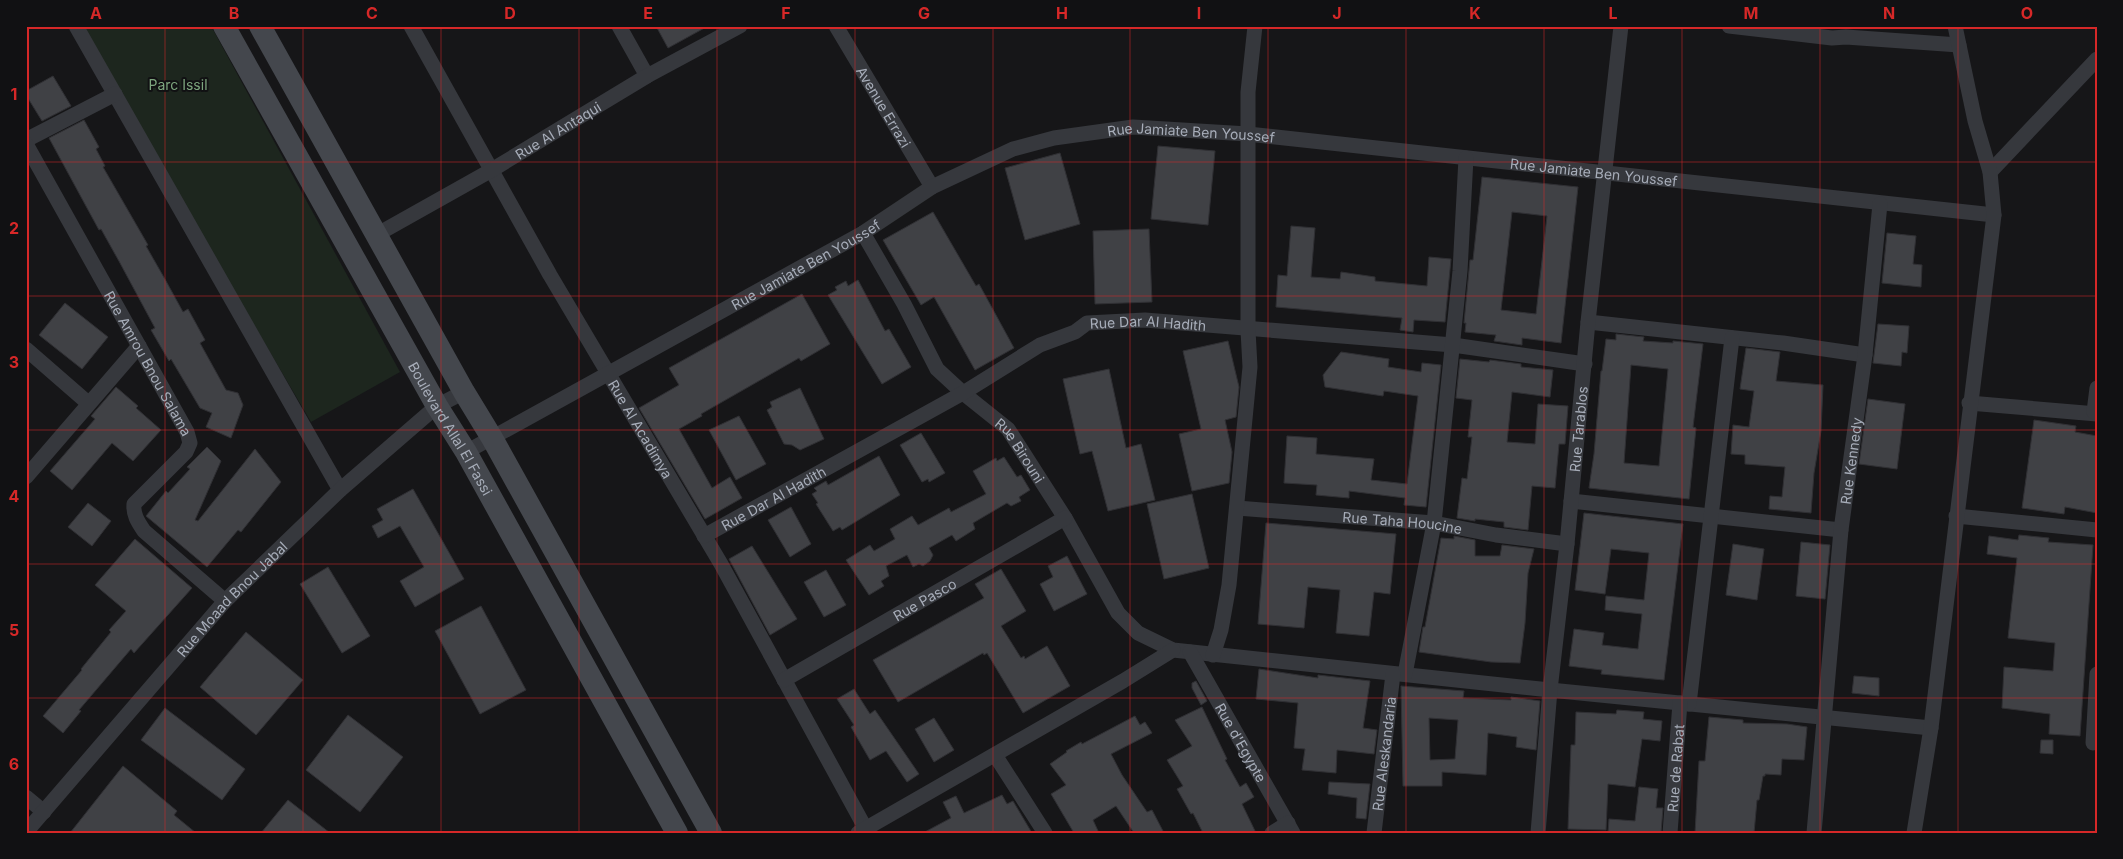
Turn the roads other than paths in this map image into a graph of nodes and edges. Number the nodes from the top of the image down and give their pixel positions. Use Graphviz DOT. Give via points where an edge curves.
graph roads {
  1 [pos="76,26"];
  2 [pos="224,26"];
  3 [pos="260,26"];
  4 [pos="410,26"];
  5 [pos="620,26"];
  6 [pos="740,26"];
  7 [pos="836,26"];
  8 [pos="1255,26"];
  9 [pos="1621,26"];
  10 [pos="1729,26"];
  11 [pos="1955,26"];
  12 [pos="1839,32"];
  13 [pos="1959,45"];
  14 [pos="2097,59"];
  15 [pos="647,76"];
  16 [pos="115,94"];
  17 [pos="1248,134"];
  18 [pos="26,140"];
  19 [pos="26,144"];
  20 [pos="1466,158"];
  21 [pos="30,164"];
  22 [pos="490,171"];
  23 [pos="1605,172"];
  24 [pos="1990,172"];
  25 [pos="932,187"];
  26 [pos="1880,204"];
  27 [pos="1994,215"];
  28 [pos="863,233"];
  29 [pos="376,235"];
  30 [pos="1588,322"];
  31 [pos="1248,330"];
  32 [pos="1732,338"];
  33 [pos="1453,345"];
  34 [pos="139,346"];
  35 [pos="26,349"];
  36 [pos="1865,355"];
  37 [pos="1585,364"];
  38 [pos="608,374"];
  39 [pos="2097,388"];
  40 [pos="464,392"];
  41 [pos="963,393"];
  42 [pos="88,403"];
  43 [pos="1970,404"];
  44 [pos="437,406"];
  45 [pos="2096,413"];
  46 [pos="492,438"];
  47 [pos="466,452"];
  48 [pos="26,477"];
  49 [pos="340,490"];
  50 [pos="1571,501"];
  51 [pos="1237,508"];
  52 [pos="1711,516"];
  53 [pos="1956,516"];
  54 [pos="1065,518"];
  55 [pos="1434,523"];
  56 [pos="1841,530"];
  57 [pos="2097,530"];
  58 [pos="704,536"];
  59 [pos="1568,544"];
  60 [pos="224,602"];
  61 [pos="1174,650"];
  62 [pos="1190,652"];
  63 [pos="1213,655"];
  64 [pos="1399,674"];
  65 [pos="2097,674"];
  66 [pos="784,680"];
  67 [pos="1550,690"];
  68 [pos="1684,704"];
  69 [pos="1824,718"];
  70 [pos="1931,728"];
  71 [pos="2094,743"];
  72 [pos="995,756"];
  73 [pos="26,797"];
  74 [pos="44,812"];
  75 [pos="1291,828"];
  76 [pos="33,830"];
  77 [pos="864,831"];
  78 [pos="677,833"];
  79 [pos="711,833"];
  80 [pos="1046,833"];
  81 [pos="1272,833"];
  82 [pos="1374,833"];
  83 [pos="1538,833"];
  84 [pos="1670,833"];
  85 [pos="1814,833"];
  86 [pos="1914,833"];
  1 -- 16 [label="street"];
  2 -- 44 [label="main road, Boulevard Allal El Fassi"];
  3 -- 29 [label="main road"];
  4 -- 22 [label="street, Rue Al Acadimya"];
  5 -- 15 [label="street"];
  6 -- 15 [label="street, Rue Al Antaqui"];
  7 -- 25 [label="street, Avenue Errazi"];
  8 -- 17 [label="street" via="1248,92"];
  9 -- 23 [label="street, Rue Tarablos"];
  10 -- 12 [label="street"];
  11 -- 13 [label="street"];
  12 -- 13 [label="street"];
  13 -- 24 [label="street"];
  14 -- 24 [label="street"];
  15 -- 22 [label="street, Rue Al Antaqui"];
  16 -- 18 [label="street"];
  16 -- 49 [label="street"];
  17 -- 20 [label="street, Rue Jamiate Ben Youssef"];
  17 -- 25 [label="street, Rue Jamiate Ben Youssef" via="1133,127 1054,138 1014,149"];
  17 -- 31 [label="street"];
  19 -- 21 [label="street, Rue Amrou Bnou Salama"];
  20 -- 23 [label="street, Rue Jamiate Ben Youssef"];
  20 -- 33 [label="street, Rue Aleskandaria"];
  21 -- 34 [label="street, Rue Amrou Bnou Salama"];
  22 -- 29 [label="street, Rue Al Antaqui"];
  22 -- 38 [label="street, Rue Al Acadimya"];
  23 -- 26 [label="street, Rue Jamiate Ben Youssef"];
  23 -- 30 [label="street, Rue Tarablos"];
  24 -- 27 [label="street"];
  25 -- 28 [label="street, Rue Jamiate Ben Youssef"];
  26 -- 27 [label="street, Rue Jamiate Ben Youssef"];
  26 -- 36 [label="street, Rue Kennedy"];
  27 -- 43 [label="street"];
  28 -- 38 [label="street, Rue Jamiate Ben Youssef"];
  28 -- 41 [label="street, Rue Birouni" via="937,369"];
  29 -- 40 [label="main road"];
  30 -- 32 [label="street"];
  30 -- 37 [label="street, Rue Tarablos"];
  31 -- 33 [label="street, Rue Dar Al Hadith"];
  31 -- 41 [label="street, Rue Dar Al Hadith" via="1145,320 1087,323 1075,332 1040,344"];
  31 -- 51 [label="street" via="1250,367"];
  32 -- 36 [label="street"];
  32 -- 52 [label="street, Rue de Rabat"];
  33 -- 37 [label="street, Rue Dar Al Hadith"];
  33 -- 55 [label="street, Rue Aleskandaria"];
  34 -- 42 [label="street"];
  34 -- 60 [label="street, Rue Amrou Bnou Salama" via="190,442 186,452 134,504 133,511 144,531"];
  35 -- 42 [label="street"];
  36 -- 56 [label="street, Rue Kennedy"];
  37 -- 50 [label="street, Rue Tarablos"];
  38 -- 46 [label="street, Rue Jamiate Ben Youssef"];
  38 -- 58 [label="street, Rue Al Acadimya"];
  39 -- 45 [label="street"];
  40 -- 44 [label="street, Rue Moaad Bnou Jabal"];
  40 -- 46 [label="main road"];
  41 -- 54 [label="street, Rue Birouni" via="1008,429"];
  41 -- 58 [label="street, Rue Dar Al Hadith"];
  42 -- 48 [label="street"];
  43 -- 45 [label="street"];
  43 -- 53 [label="street"];
  44 -- 47 [label="main road, Boulevard Allal El Fassi"];
  44 -- 49 [label="street, Rue Moaad Bnou Jabal"];
  46 -- 47 [label="street, Rue Jamiate Ben Youssef"];
  46 -- 79 [label="main road"];
  47 -- 78 [label="main road, Boulevard Allal El Fassi"];
  49 -- 60 [label="street, Rue Moaad Bnou Jabal"];
  50 -- 52 [label="street"];
  50 -- 59 [label="street, Rue Tarablos"];
  51 -- 55 [label="street, Rue Taha Houcine"];
  51 -- 63 [label="street" via="1228,593"];
  52 -- 56 [label="street"];
  52 -- 68 [label="street, Rue de Rabat"];
  53 -- 57 [label="street"];
  53 -- 70 [label="street"];
  54 -- 61 [label="street, Rue Birouni" via="1118,613 1138,633"];
  54 -- 66 [label="street, Rue Pasco"];
  55 -- 59 [label="street, Rue Taha Houcine"];
  55 -- 64 [label="street, Rue Aleskandaria"];
  56 -- 69 [label="street, Rue Kennedy"];
  58 -- 66 [label="street, Rue Al Acadimya"];
  59 -- 67 [label="street, Rue Tarablos"];
  60 -- 74 [label="street, Rue Moaad Bnou Jabal"];
  61 -- 62 [label="street, Rue Birouni"];
  61 -- 72 [label="street"];
  62 -- 63 [label="street, Rue Birouni"];
  62 -- 75 [label="street, Rue d'Egypte"];
  63 -- 64 [label="street, Rue Birouni"];
  64 -- 67 [label="street, Rue Birouni"];
  64 -- 82 [label="street, Rue Aleskandaria"];
  65 -- 71 [label="street"];
  66 -- 77 [label="street, Rue Al Acadimya"];
  67 -- 68 [label="street, Rue Birouni"];
  67 -- 83 [label="street, Rue Tarablos"];
  68 -- 69 [label="street, Rue Birouni"];
  68 -- 84 [label="street, Rue de Rabat"];
  69 -- 70 [label="street, Rue Birouni"];
  69 -- 85 [label="street, Rue Kennedy"];
  70 -- 86 [label="street"];
  72 -- 77 [label="street"];
  72 -- 80 [label="street"];
  73 -- 74 [label="street"];
  74 -- 76 [label="street, Rue Moaad Bnou Jabal"];
  75 -- 81 [label="street"];
}
